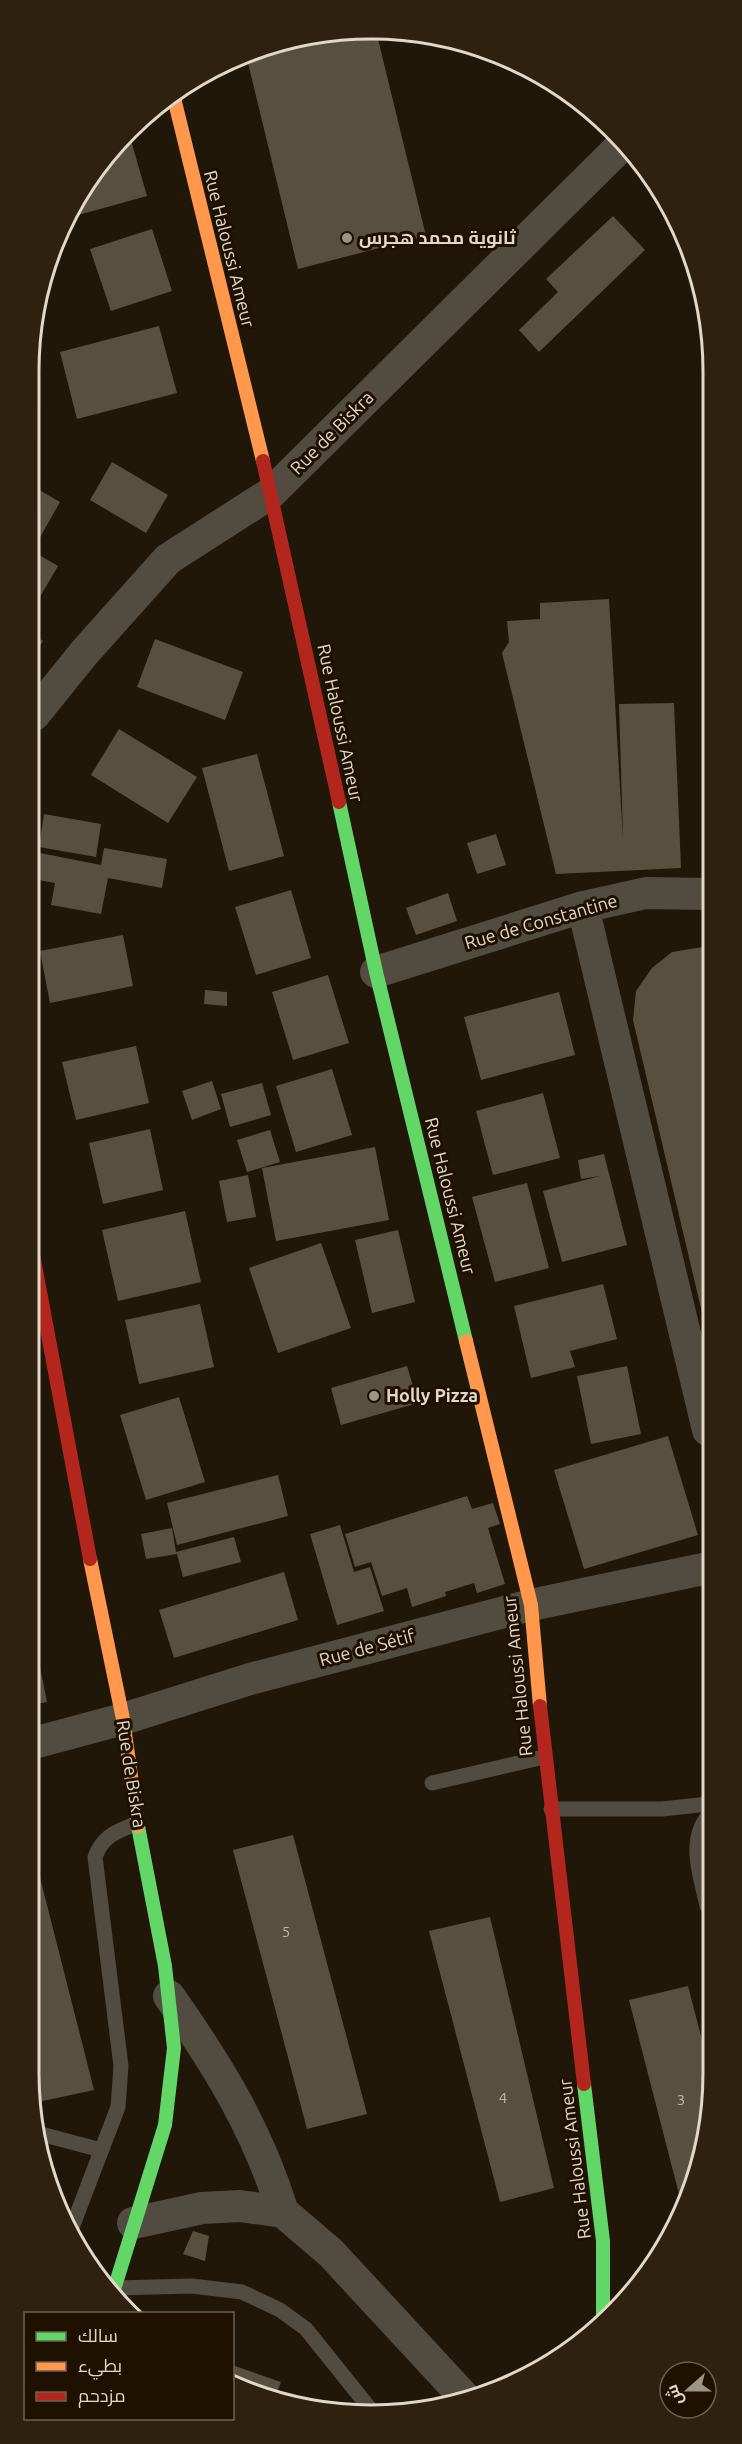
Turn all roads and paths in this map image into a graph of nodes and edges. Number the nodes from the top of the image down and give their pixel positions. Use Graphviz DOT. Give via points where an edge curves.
graph roads {
  1 [pos="174,104"];
  2 [pos="618,149"];
  3 [pos="271,493"];
  4 [pos="39,709"];
  5 [pos="703,894"];
  6 [pos="583,907"];
  7 [pos="376,972"];
  8 [pos="39,1287"];
  9 [pos="703,1409"];
  10 [pos="703,1569"];
  11 [pos="531,1605"];
  12 [pos="123,1719"];
  13 [pos="39,1742"];
  14 [pos="544,1757"];
  15 [pos="432,1783"];
  16 [pos="703,1805"];
  17 [pos="551,1809"];
  18 [pos="703,1822"];
  19 [pos="137,1823"];
  20 [pos="703,1885"];
  21 [pos="169,1996"];
  22 [pos="45,2135"];
  23 [pos="101,2150"];
  24 [pos="283,2212"];
  25 [pos="74,2221"];
  26 [pos="133,2223"];
  27 [pos="116,2285"];
  28 [pos="121,2291"];
  29 [pos="603,2311"];
  30 [pos="460,2393"];
  31 [pos="367,2405"];
  1 -- 3 [label="street, Rue Haloussi Ameur"];
  2 -- 3 [label="street, Rue de Biskra"];
  3 -- 4 [label="street, Rue de Biskra" via="168,558"];
  3 -- 7 [label="street, Rue Haloussi Ameur"];
  5 -- 6 [label="street, Rue de Constantine" via="646,893"];
  6 -- 7 [label="street, Rue de Constantine"];
  6 -- 9 [label="street"];
  7 -- 11 [label="street, Rue Haloussi Ameur"];
  8 -- 12 [label="street, Rue de Biskra"];
  10 -- 11 [label="street, Rue de Sétif"];
  11 -- 12 [label="street, Rue de Sétif" via="250,1679"];
  11 -- 14 [label="street, Rue Haloussi Ameur"];
  12 -- 13 [label="street, Rue de Sétif"];
  12 -- 19 [label="street, Rue de Biskra"];
  14 -- 15 [label="lane"];
  14 -- 17 [label="street, Rue Haloussi Ameur"];
  16 -- 17 [label="lane" via="662,1809"];
  17 -- 29 [label="street, Rue Haloussi Ameur" via="603,2241"];
  18 -- 20 [label="lane" via="696,1847"];
  19 -- 21 [label="street, Rue de Biskra"];
  19 -- 23 [label="lane" via="111,1834 100,1844 95,1857 121,2066 118,2107"];
  21 -- 24 [label="street" via="212,2057 245,2115 272,2174"];
  21 -- 26 [label="street, Rue de Biskra" via="174,2048 171,2088 165,2125"];
  22 -- 23 [label="lane"];
  23 -- 25 [label="lane"];
  24 -- 26 [label="street" via="240,2206 202,2208"];
  24 -- 30 [label="street" via="331,2253"];
  26 -- 27 [label="street, Rue de Biskra"];
  28 -- 31 [label="lane" via="192,2286 242,2292 280,2310 306,2329"];
}
